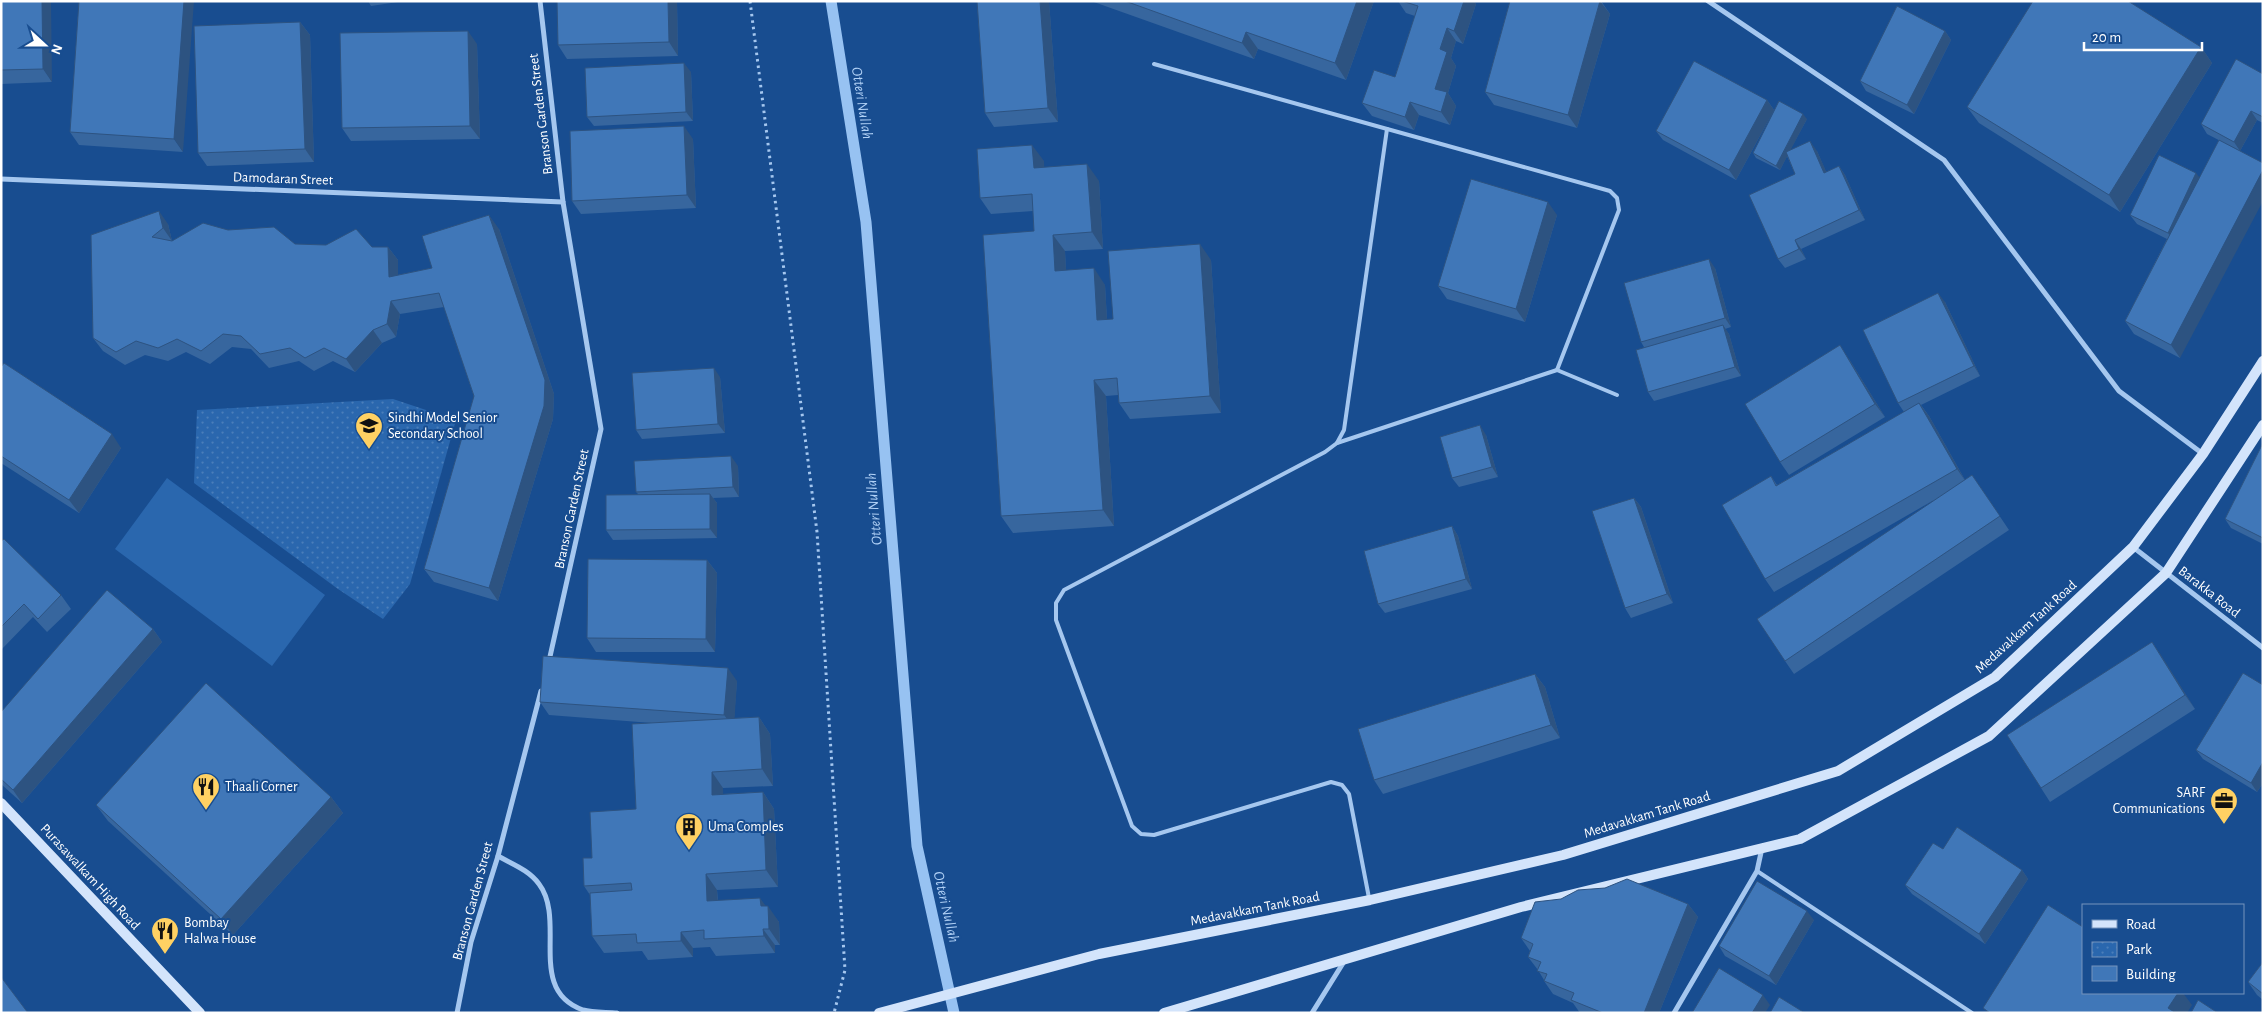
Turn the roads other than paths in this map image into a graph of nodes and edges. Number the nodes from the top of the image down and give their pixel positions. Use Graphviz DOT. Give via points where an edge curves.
graph roads {
  1 [pos="540,1"];
  2 [pos="1708,1"];
  3 [pos="1154,64"];
  4 [pos="1387,129"];
  5 [pos="1,179"];
  6 [pos="563,202"];
  7 [pos="2263,361"];
  8 [pos="1557,370"];
  9 [pos="1616,395"];
  10 [pos="2263,425"];
  11 [pos="1337,444"];
  12 [pos="2203,454"];
  13 [pos="2133,547"];
  14 [pos="2166,573"];
  15 [pos="2263,648"];
  16 [pos="547,670"];
  17 [pos="542,688"];
  18 [pos="1,803"];
  19 [pos="1762,848"];
  20 [pos="498,856"];
  21 [pos="1757,871"];
  22 [pos="1370,900"];
  23 [pos="1345,960"];
  24 [pos="200,1013"];
  25 [pos="457,1013"];
  26 [pos="617,1013"];
  27 [pos="879,1013"];
  28 [pos="1164,1013"];
  29 [pos="1312,1013"];
  30 [pos="1674,1013"];
  31 [pos="1972,1013"];
  1 -- 6 [label="street, Branson Garden Street"];
  2 -- 12 [label="street" via="1944,160 2119,390"];
  3 -- 4 [label="lane"];
  4 -- 8 [label="lane" via="1610,191 1617,198 1619,210"];
  4 -- 11 [label="lane" via="1344,430"];
  5 -- 6 [label="street, Damodaran Street"];
  6 -- 16 [label="street, Branson Garden Street" via="601,429"];
  7 -- 12 [label="main road, Medavakkam Tank Road"];
  8 -- 9 [label="lane"];
  8 -- 11 [label="lane"];
  10 -- 14 [label="main road"];
  11 -- 22 [label="lane" via="1064,590 1056,603 1056,620 1132,826 1141,834 1154,835 1331,782 1342,785 1349,794"];
  12 -- 13 [label="main road, Medavakkam Tank Road"];
  13 -- 14 [label="street, Barakka Road"];
  13 -- 22 [label="main road, Medavakkam Tank Road" via="1994,678 1838,771 1563,855"];
  14 -- 15 [label="street, Barakka Road"];
  14 -- 19 [label="main road" via="1989,736 1800,838"];
  17 -- 20 [label="street, Branson Garden Street"];
  18 -- 24 [label="main road, Purasawalkam High Road"];
  19 -- 21 [label="street"];
  19 -- 23 [label="main road" via="1521,907"];
  20 -- 25 [label="street, Branson Garden Street" via="471,942"];
  20 -- 26 [label="street" via="528,873 546,895 551,974 556,988 566,1000 584,1010"];
  21 -- 30 [label="street"];
  21 -- 31 [label="lane"];
  22 -- 27 [label="main road, Medavakkam Tank Road" via="1099,954"];
  23 -- 28 [label="main road"];
  23 -- 29 [label="street"];
}
